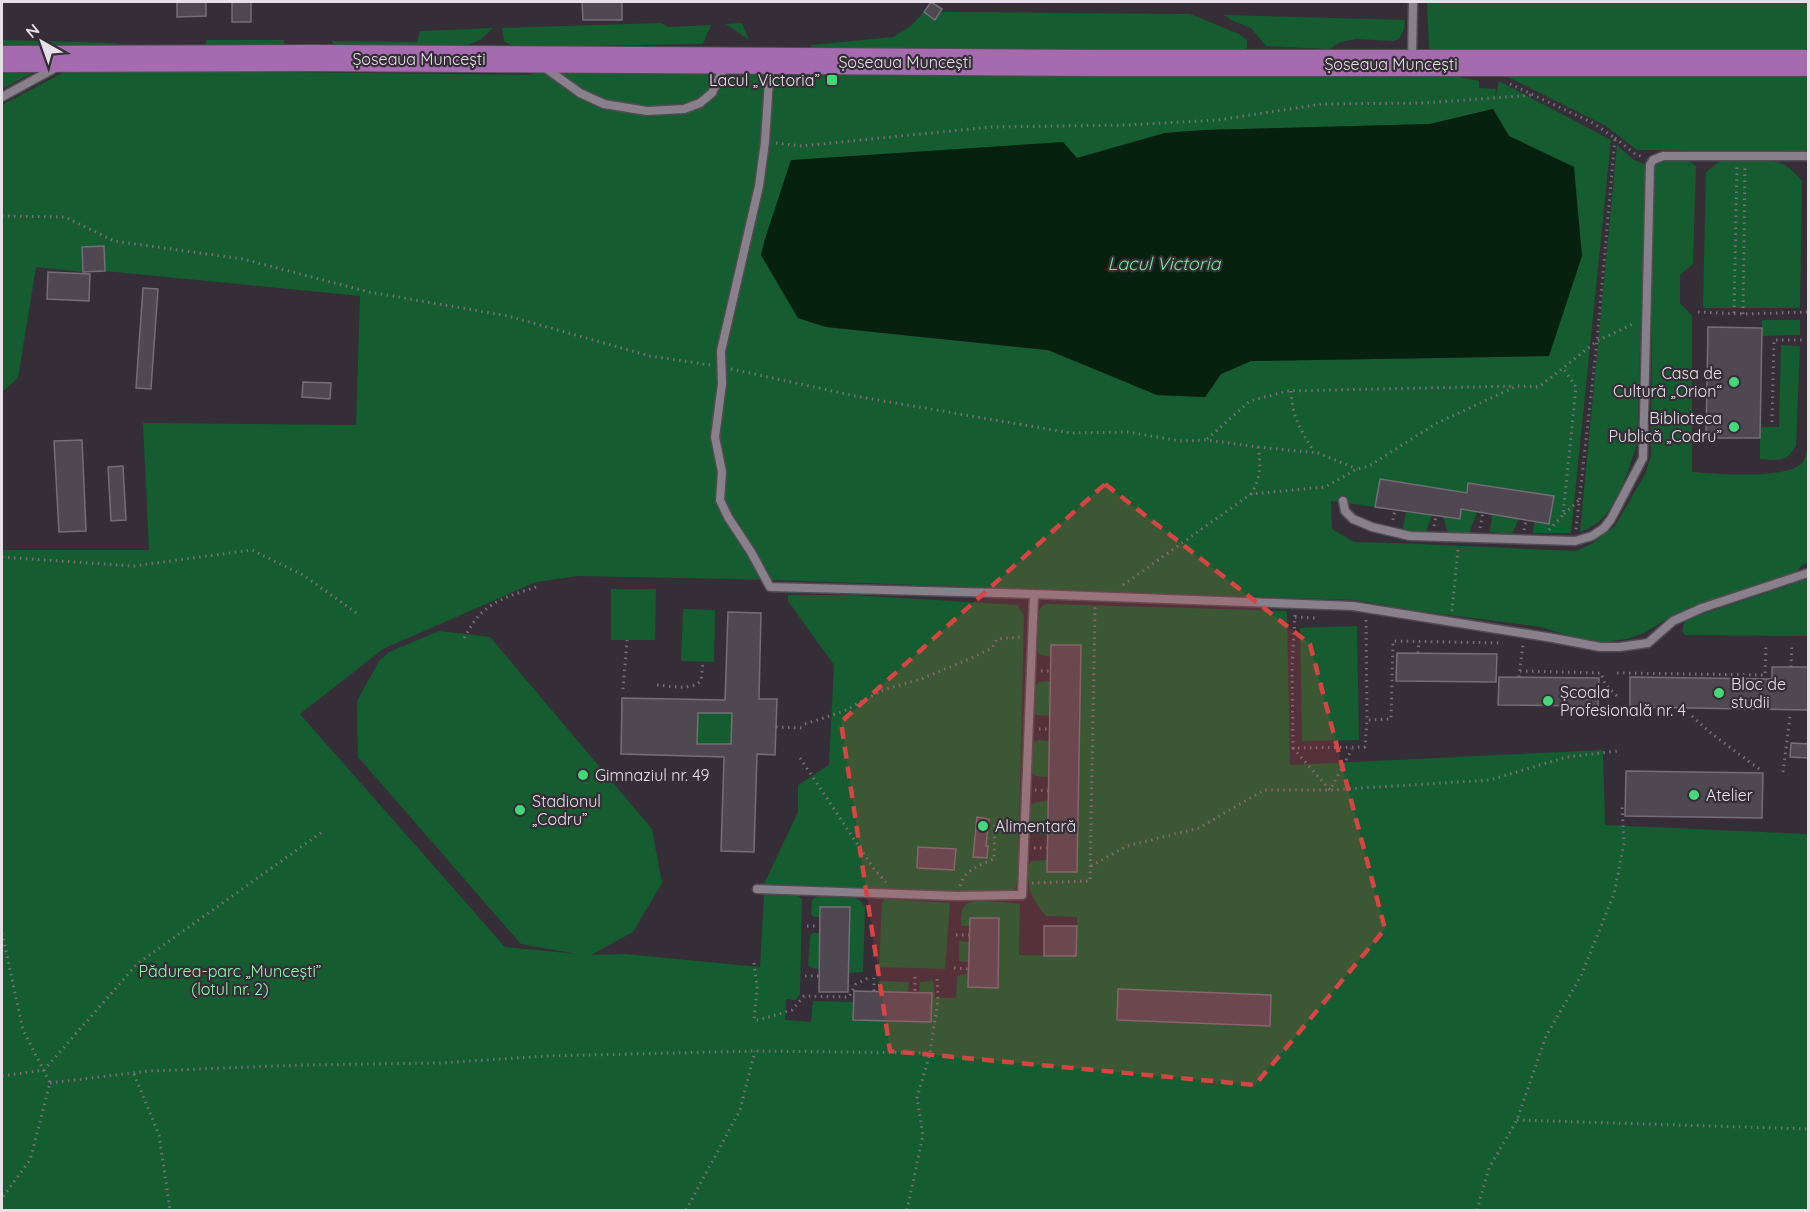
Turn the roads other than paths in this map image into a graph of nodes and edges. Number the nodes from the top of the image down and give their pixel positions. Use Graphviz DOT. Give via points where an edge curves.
graph roads {
  1 [pos="1413,2"];
  2 [pos="2,59"];
  3 [pos="71,59"];
  4 [pos="534,60"];
  5 [pos="727,61"];
  6 [pos="770,62"];
  7 [pos="1809,63"];
  8 [pos="1412,64"];
  9 [pos="2,97"];
  10 [pos="1809,156"];
  11 [pos="1343,501"];
  12 [pos="1809,573"];
  13 [pos="1034,594"];
  14 [pos="757,889"];
  1 -- 8 [label="lane"];
  2 -- 3 [label="main road, Șoseaua Muncești"];
  3 -- 4 [label="main road, Șoseaua Muncești"];
  3 -- 9 [label="lane"];
  4 -- 5 [label="main road, Șoseaua Muncești"];
  4 -- 5 [label="lane" via="580,93 604,104 647,111 700,104 712,93"];
  5 -- 6 [label="main road, Șoseaua Muncești"];
  6 -- 8 [label="main road, Șoseaua Muncești"];
  6 -- 13 [label="lane" via="759,186 721,351 722,384 715,437 722,472 720,500 728,517 771,587"];
  7 -- 8 [label="main road, Șoseaua Muncești"];
  10 -- 11 [label="lane" via="1663,156 1650,165 1643,458 1604,528 1575,541 1410,536 1372,528 1353,519 1345,511"];
  12 -- 13 [label="lane" via="1702,608 1673,621 1648,643 1619,647 1353,606"];
  13 -- 14 [label="lane" via="1022,895"];
}
